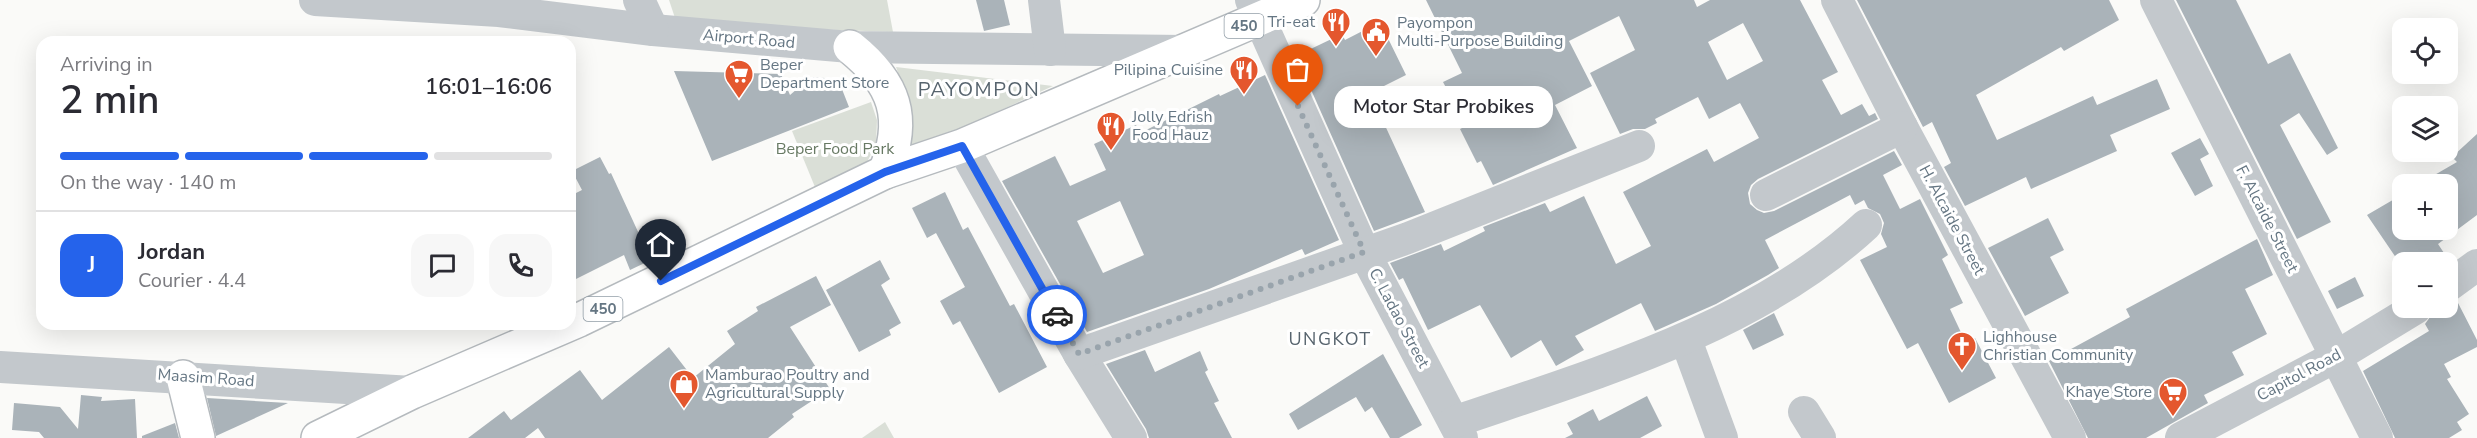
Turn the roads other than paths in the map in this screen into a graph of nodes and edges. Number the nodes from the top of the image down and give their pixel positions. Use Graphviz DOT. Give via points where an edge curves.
graph roads {
  1 [pos="315,0"];
  2 [pos="639,0"];
  3 [pos="1044,0"];
  4 [pos="1303,0"];
  5 [pos="1837,0"];
  6 [pos="2156,0"];
  7 [pos="498,5"];
  8 [pos="1255,10"];
  9 [pos="653,30"];
  10 [pos="850,47"];
  11 [pos="1050,50"];
  12 [pos="1184,51"];
  13 [pos="1902,127"];
  14 [pos="962,146"];
  15 [pos="1639,146"];
  16 [pos="885,172"];
  17 [pos="1766,195"];
  18 [pos="1866,225"];
  19 [pos="1364,252"];
  20 [pos="2477,265"];
  21 [pos="2458,279"];
  22 [pos="2400,318"];
  23 [pos="576,321"];
  24 [pos="556,330"];
  25 [pos="1686,340"];
  26 [pos="1079,354"];
  27 [pos="2337,356"];
  28 [pos="0,367"];
  29 [pos="183,376"];
  30 [pos="412,392"];
  31 [pos="1458,430"];
  32 [pos="198,438"];
  33 [pos="318,438"];
  34 [pos="1131,438"];
  35 [pos="1722,438"];
  36 [pos="2070,438"];
  37 [pos="2181,438"];
  38 [pos="2377,438"];
  1 -- 7 [label="street, Airport Road"];
  2 -- 9 [label="street"];
  3 -- 11 [label="street"];
  4 -- 8 [label="main road, 450"];
  5 -- 13 [label="street, H. Alcaide Street"];
  6 -- 27 [label="street, F. Alcaide Street"];
  7 -- 9 [label="street, Airport Road"];
  8 -- 12 [label="main road, 450"];
  8 -- 19 [label="street, C. Ladao Street"];
  9 -- 10 [label="street, Airport Road"];
  10 -- 11 [label="street, Airport Road"];
  10 -- 16 [label="main road" via="873,66 895,110 896,134"];
  11 -- 12 [label="street, Airport Road"];
  12 -- 14 [label="main road, 450"];
  13 -- 17 [label="street"];
  13 -- 36 [label="street, H. Alcaide Street"];
  14 -- 16 [label="main road, 450"];
  14 -- 26 [label="street"];
  15 -- 19 [label="street"];
  16 -- 23 [label="main road, 450"];
  18 -- 25 [label="street" via="1792,280"];
  19 -- 26 [label="street"];
  19 -- 31 [label="street, C. Ladao Street"];
  20 -- 21 [label="street"];
  22 -- 27 [label="street, Capitol Road"];
  24 -- 30 [label="main road, 450"];
  25 -- 31 [label="street"];
  25 -- 35 [label="street"];
  26 -- 34 [label="street"];
  27 -- 37 [label="street, Capitol Road"];
  27 -- 38 [label="street, F. Alcaide Street"];
  28 -- 29 [label="street, Maasim Road"];
  29 -- 30 [label="street, Maasim Road"];
  29 -- 32 [label="main road"];
  30 -- 33 [label="main road, 450"];
}
